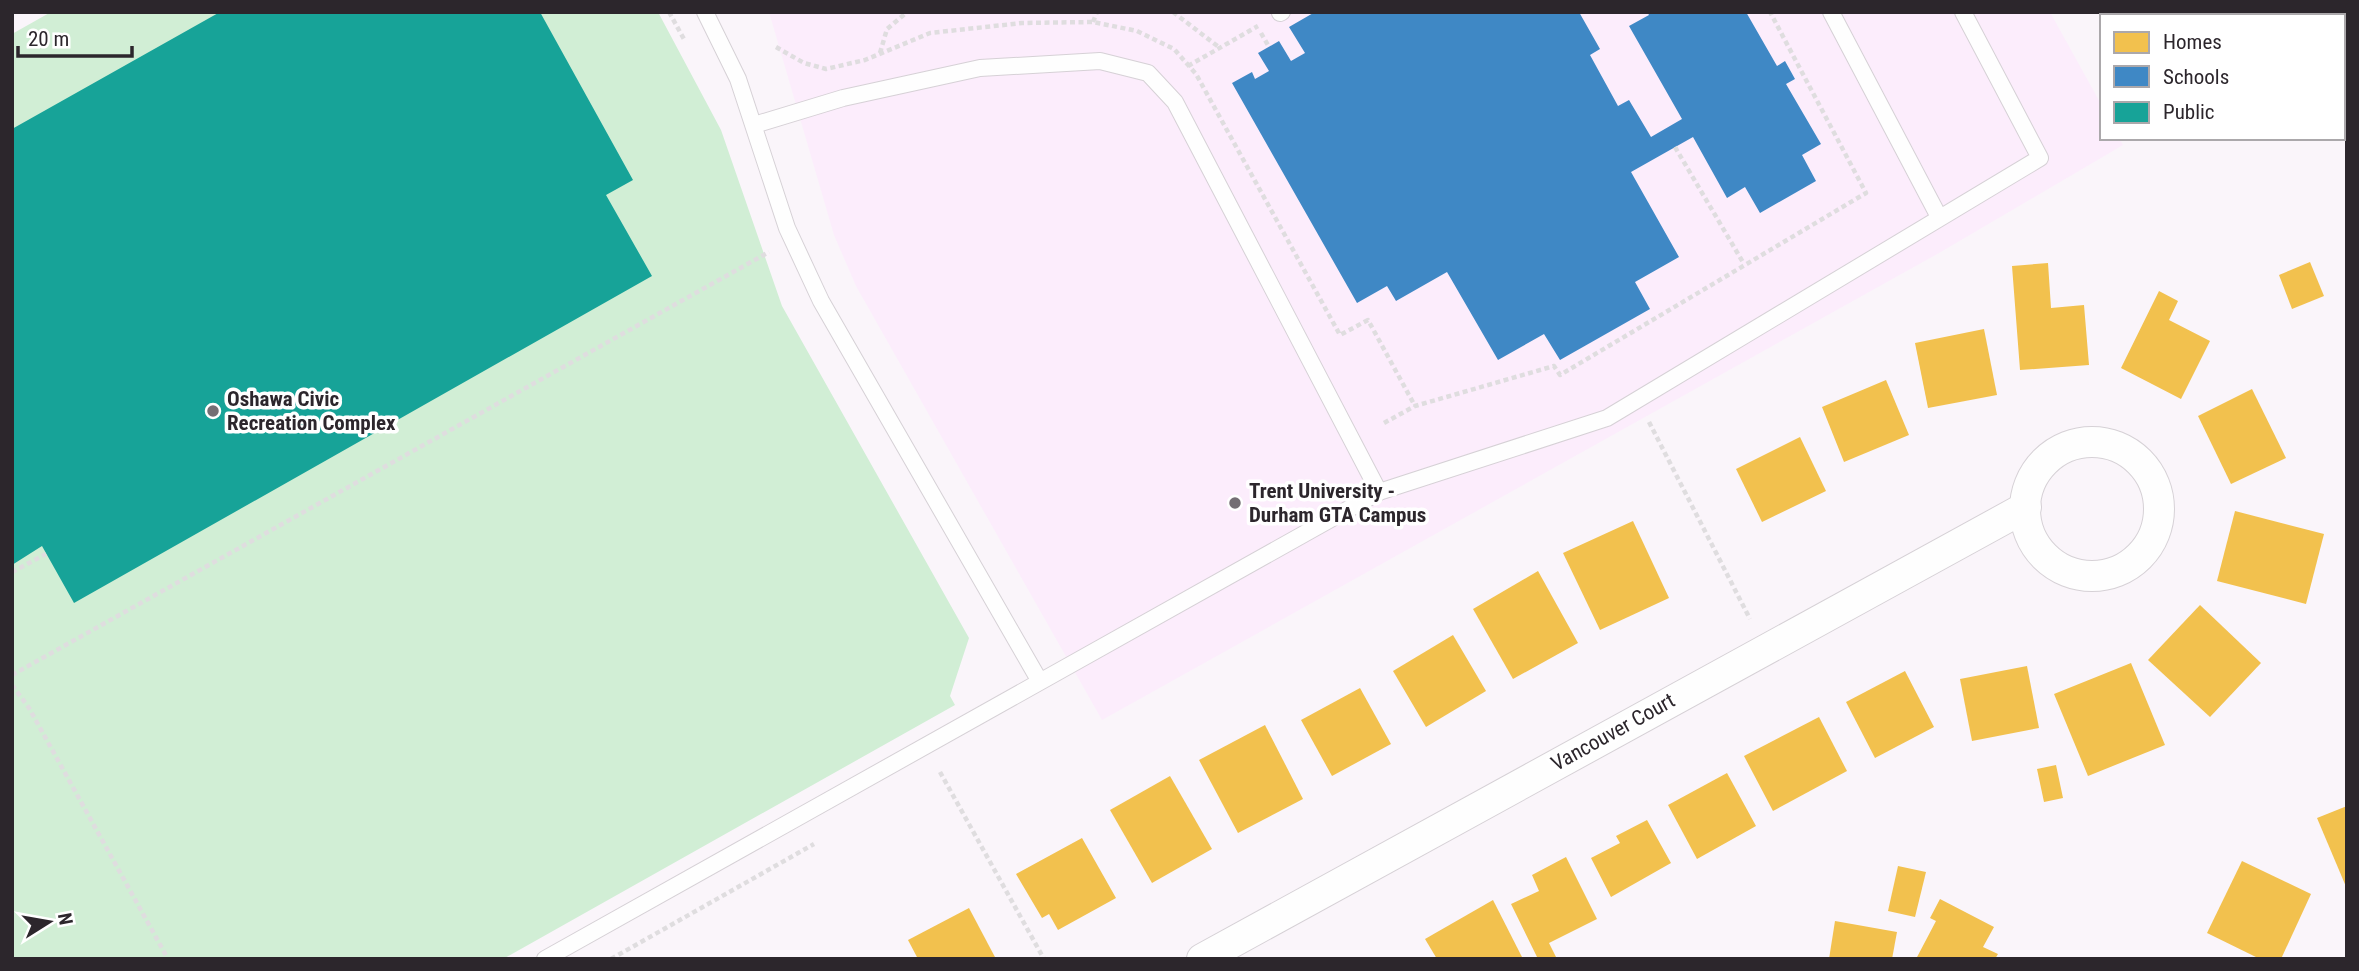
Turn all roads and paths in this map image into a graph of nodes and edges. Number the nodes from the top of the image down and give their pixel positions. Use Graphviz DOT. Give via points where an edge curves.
graph roads {
  1 [pos="705,12"];
  2 [pos="907,12"];
  3 [pos="1097,12"];
  4 [pos="1173,12"];
  5 [pos="1770,12"];
  6 [pos="1831,12"];
  7 [pos="1963,12"];
  8 [pos="1281,13"];
  9 [pos="1093,22"];
  10 [pos="776,47"];
  11 [pos="1220,48"];
  12 [pos="879,54"];
  13 [pos="1188,66"];
  14 [pos="754,125"];
  15 [pos="1675,147"];
  16 [pos="1939,217"];
  17 [pos="769,252"];
  18 [pos="1744,264"];
  19 [pos="1637,399"];
  20 [pos="1415,406"];
  21 [pos="1384,424"];
  22 [pos="1379,492"];
  23 [pos="2026,507"];
  24 [pos="46,554"];
  25 [pos="12,572"];
  26 [pos="1765,648"];
  27 [pos="12,675"];
  28 [pos="1039,680"];
  29 [pos="12,685"];
  30 [pos="940,772"];
  31 [pos="168,959"];
  32 [pos="545,959"];
  33 [pos="1044,959"];
  34 [pos="1202,959"];
  1 -- 14 [label="lane" via="738,79"];
  2 -- 12 [label="path" via="887,29"];
  3 -- 9 [label="path"];
  4 -- 11 [label="path"];
  5 -- 18 [label="path" via="1866,193"];
  6 -- 16 [label="lane"];
  7 -- 16 [label="lane" via="2040,158"];
  8 -- 11 [label="path"];
  9 -- 12 [label="path" via="1022,23 930,33"];
  9 -- 13 [label="path" via="1136,31 1174,49"];
  10 -- 12 [label="path" via="826,69"];
  11 -- 13 [label="path"];
  13 -- 20 [label="path" via="1340,335 1368,320"];
  14 -- 22 [label="lane" via="843,98 980,68 1100,61 1148,73 1175,102"];
  14 -- 28 [label="lane" via="787,228 821,301"];
  15 -- 18 [label="path"];
  16 -- 19 [label="lane"];
  17 -- 27 [label="path"];
  18 -- 20 [label="path" via="1560,375 1554,366"];
  19 -- 22 [label="lane" via="1607,418"];
  19 -- 26 [label="path"];
  20 -- 21 [label="path"];
  22 -- 28 [label="lane"];
  23 -- 23 [label="street" via="2032,479 2046,460 2064,447 2087,441 2110,443 2131,453 2147,469 2157,490 2160,514 2143,554 2126,568 2085,577 2064,571 2047,559 2033,542"];
  23 -- 26 [label="street, Vancouver Court"];
  24 -- 25 [label="path"];
  26 -- 34 [label="street, Vancouver Court"];
  28 -- 32 [label="lane"];
  29 -- 31 [label="path"];
  30 -- 33 [label="path"];
}
